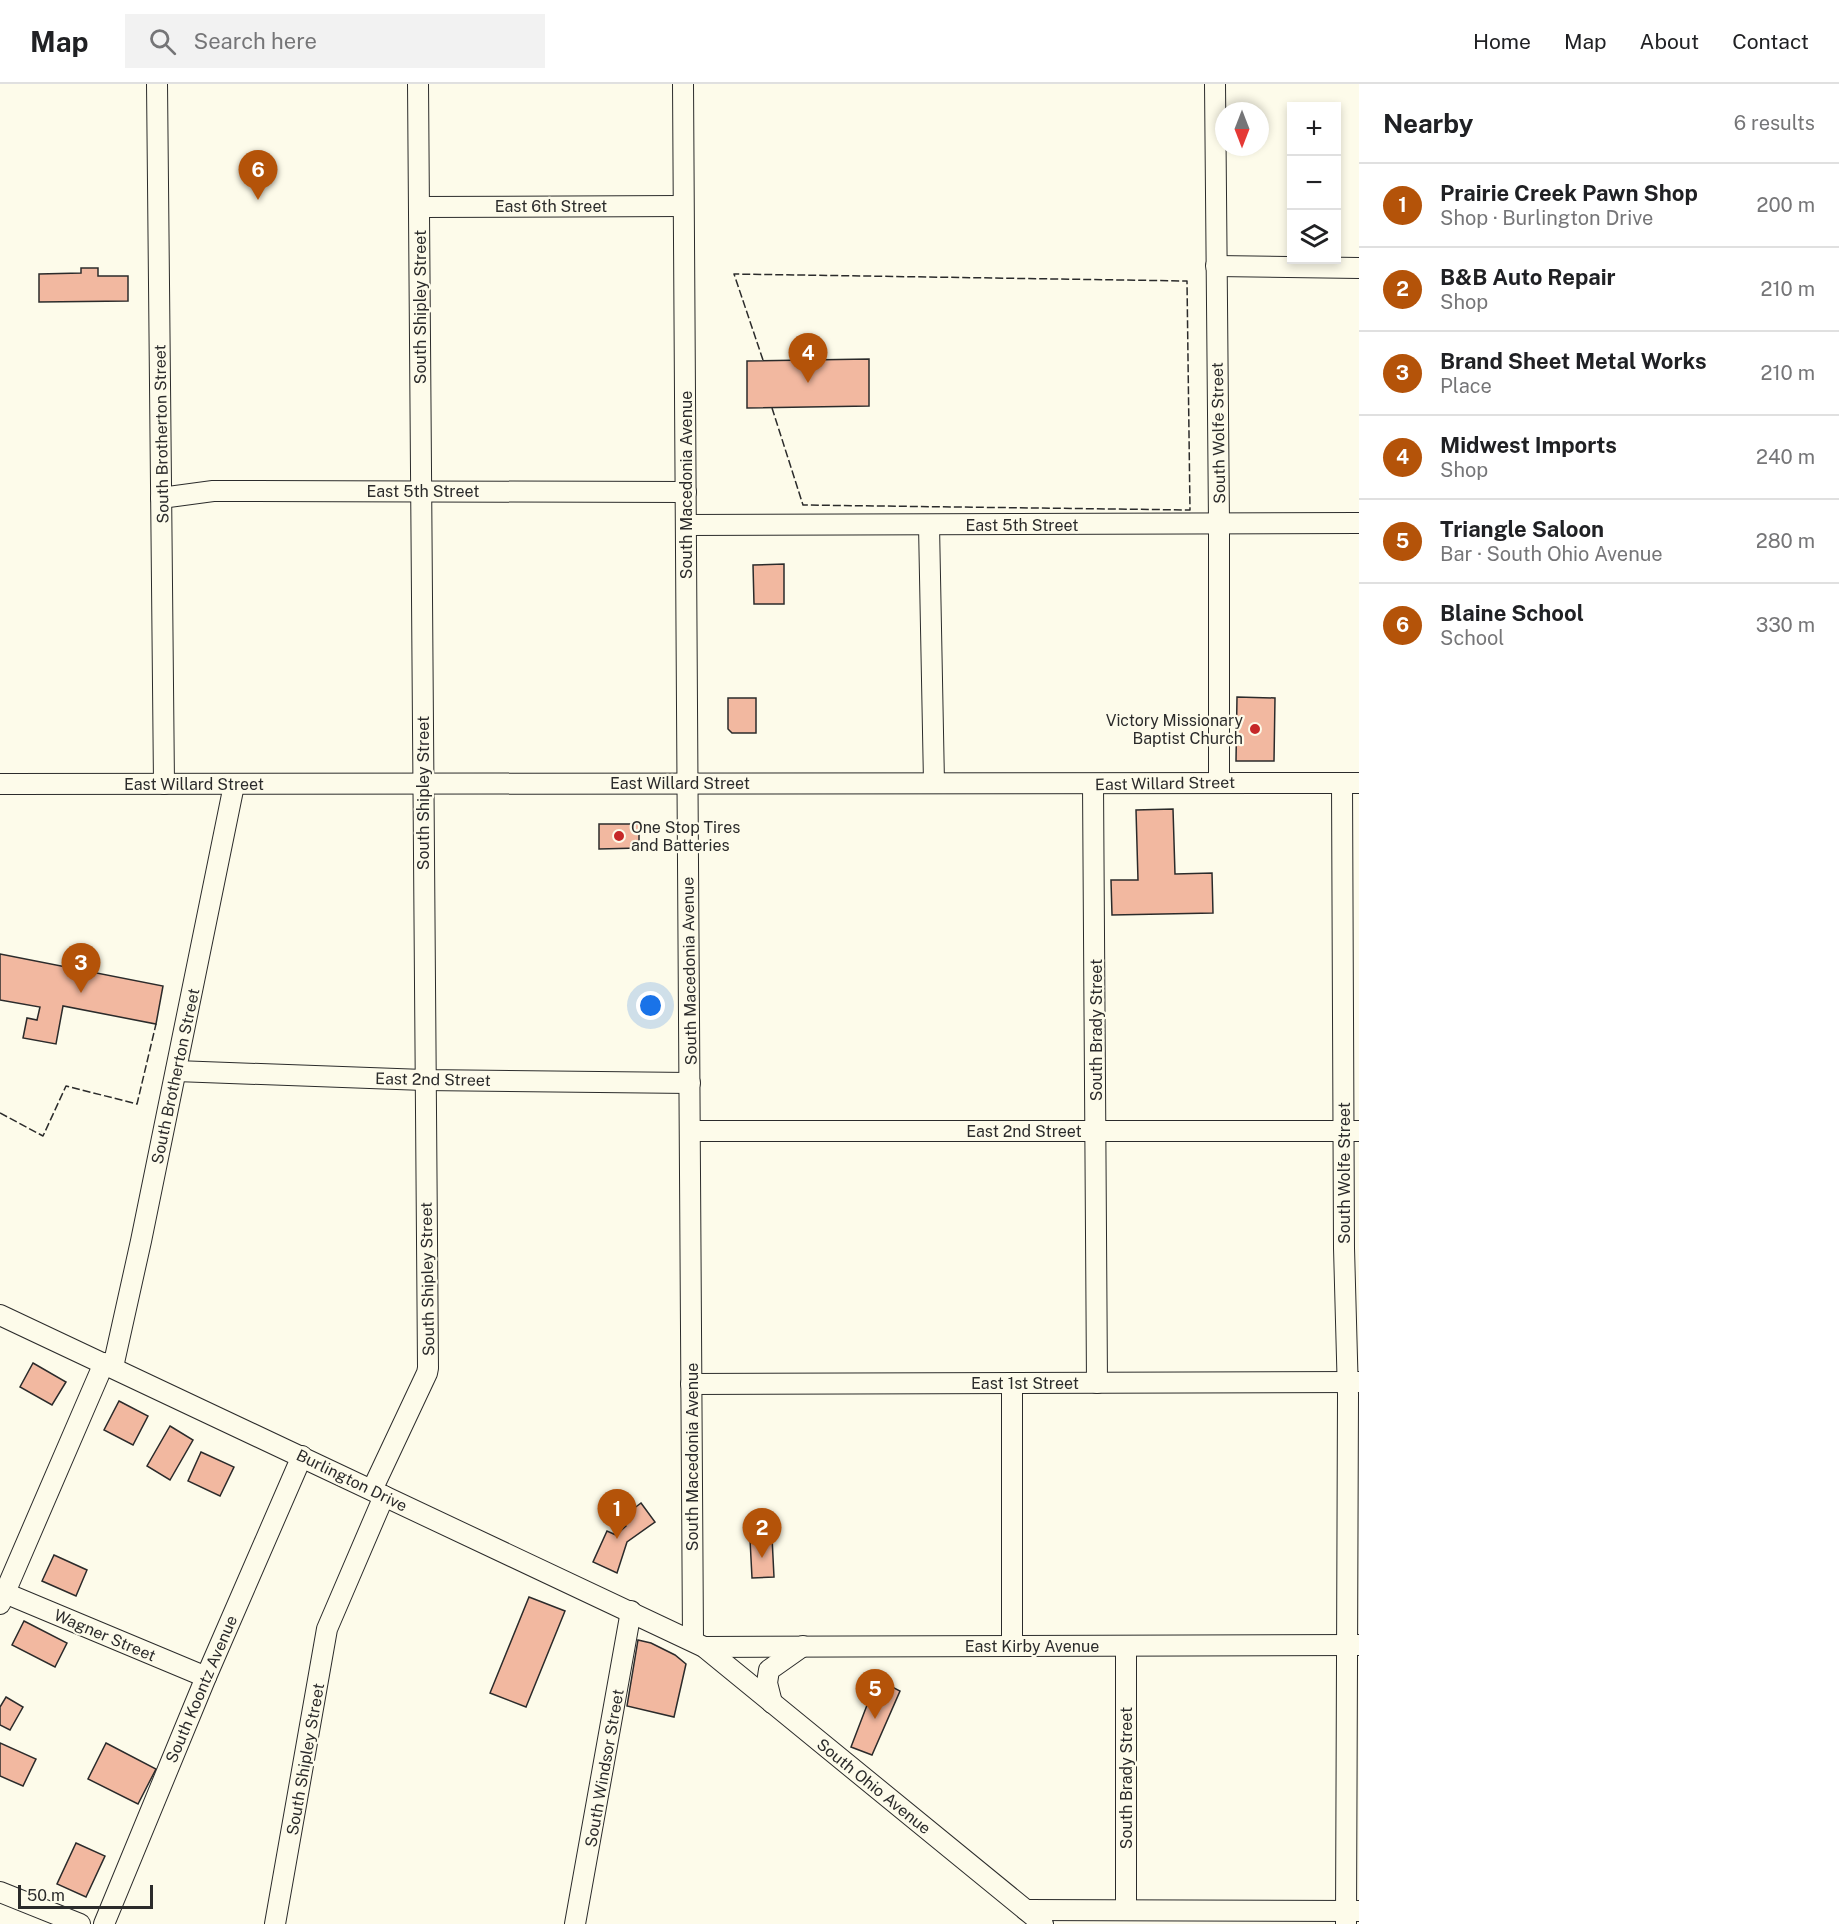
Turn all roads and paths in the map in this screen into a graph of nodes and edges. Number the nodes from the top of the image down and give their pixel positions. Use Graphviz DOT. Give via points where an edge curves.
graph roads {
  1 [pos="157,84"];
  2 [pos="418,84"];
  3 [pos="683,84"];
  4 [pos="1215,84"];
  5 [pos="683,206"];
  6 [pos="419,207"];
  7 [pos="1216,266"];
  8 [pos="1359,268"];
  9 [pos="421,491"];
  10 [pos="686,492"];
  11 [pos="161,498"];
  12 [pos="1219,523"];
  13 [pos="1359,523"];
  14 [pos="686,525"];
  15 [pos="929,525"];
  16 [pos="687,783"];
  17 [pos="934,783"];
  18 [pos="1219,783"];
  19 [pos="1350,783"];
  20 [pos="0,784"];
  21 [pos="164,784"];
  22 [pos="423,784"];
  23 [pos="1094,784"];
  24 [pos="234,785"];
  25 [pos="176,1071"];
  26 [pos="424,1080"];
  27 [pos="690,1083"];
  28 [pos="690,1131"];
  29 [pos="1096,1131"];
  30 [pos="1352,1131"];
  31 [pos="0,1315"];
  32 [pos="109,1365"];
  33 [pos="1353,1382"];
  34 [pos="1012,1383"];
  35 [pos="1097,1383"];
  36 [pos="691,1384"];
  37 [pos="302,1456"];
  38 [pos="378,1493"];
  39 [pos="3,1598"];
  40 [pos="632,1611"];
  41 [pos="699,1644"];
  42 [pos="1354,1645"];
  43 [pos="803,1646"];
  44 [pos="1012,1646"];
  45 [pos="1126,1646"];
  46 [pos="206,1677"];
  47 [pos="772,1703"];
  48 [pos="0,1892"];
  49 [pos="1026,1910"];
  50 [pos="1126,1910"];
  51 [pos="1350,1915"];
  52 [pos="80,1924"];
  53 [pos="104,1924"];
  54 [pos="275,1924"];
  55 [pos="575,1924"];
  56 [pos="1043,1924"];
  1 -- 11 [label="street, South Brotherton Street"];
  2 -- 6 [label="street, South Shipley Street"];
  3 -- 5 [label="street, South Macedonia Avenue"];
  4 -- 7 [label="street, South Wolfe Street"];
  5 -- 6 [label="street, East 6th Street"];
  5 -- 10 [label="street, South Macedonia Avenue"];
  6 -- 9 [label="street, South Shipley Street"];
  7 -- 8 [label="street"];
  7 -- 12 [label="street, South Wolfe Street"];
  9 -- 10 [label="street, East 5th Street"];
  9 -- 11 [label="street, East 5th Street" via="213,491"];
  9 -- 22 [label="street, South Shipley Street"];
  10 -- 14 [label="street, South Macedonia Avenue"];
  11 -- 21 [label="street, South Brotherton Street"];
  12 -- 13 [label="street, East 5th Street"];
  12 -- 15 [label="street, East 5th Street"];
  12 -- 18 [label="street, South Wolfe Street"];
  14 -- 15 [label="street, East 5th Street"];
  14 -- 16 [label="street, South Macedonia Avenue"];
  15 -- 17 [label="street"];
  16 -- 17 [label="street, East Willard Street"];
  16 -- 22 [label="street, East Willard Street"];
  16 -- 27 [label="street, South Macedonia Avenue"];
  17 -- 23 [label="street, East Willard Street"];
  18 -- 19 [label="street, East Willard Street"];
  18 -- 23 [label="street, East Willard Street"];
  19 -- 30 [label="street, South Wolfe Street"];
  20 -- 21 [label="street, East Willard Street"];
  21 -- 24 [label="street, East Willard Street"];
  22 -- 24 [label="street, East Willard Street"];
  22 -- 26 [label="street, South Shipley Street"];
  23 -- 29 [label="street, South Brady Street"];
  24 -- 25 [label="street, South Brotherton Street"];
  25 -- 26 [label="street, East 2nd Street"];
  25 -- 32 [label="street, South Brotherton Street"];
  26 -- 27 [label="street, East 2nd Street"];
  26 -- 38 [label="street, South Shipley Street" via="427,1373"];
  27 -- 28 [label="street, South Macedonia Avenue"];
  28 -- 29 [label="street, East 2nd Street"];
  28 -- 36 [label="street, South Macedonia Avenue"];
  29 -- 30 [label="street, East 2nd Street"];
  29 -- 35 [label="street, South Brady Street"];
  30 -- 33 [label="street, South Wolfe Street"];
  31 -- 32 [label="street, Burlington Drive"];
  32 -- 37 [label="street, Burlington Drive"];
  32 -- 39 [label="street, South Brotherton Street"];
  33 -- 35 [label="street, East 1st Street"];
  33 -- 42 [label="street, South Wolfe Street"];
  34 -- 35 [label="street, East 1st Street"];
  34 -- 36 [label="street, East 1st Street"];
  34 -- 44 [label="street"];
  36 -- 41 [label="street, South Macedonia Avenue"];
  37 -- 38 [label="street, Burlington Drive"];
  37 -- 46 [label="street, South Koontz Avenue"];
  38 -- 40 [label="street, Burlington Drive"];
  38 -- 54 [label="street, South Shipley Street" via="327,1629"];
  39 -- 46 [label="street, Wagner Street"];
  40 -- 41 [label="street, Burlington Drive"];
  40 -- 55 [label="street, South Windsor Street"];
  41 -- 43 [label="street, East Kirby Avenue"];
  41 -- 47 [label="street, South Ohio Avenue"];
  42 -- 45 [label="street, East Kirby Avenue"];
  42 -- 51 [label="street, South Wolfe Street"];
  43 -- 44 [label="street, East Kirby Avenue"];
  43 -- 47 [label="street" via="770,1670 767,1683"];
  44 -- 45 [label="street, East Kirby Avenue"];
  45 -- 50 [label="street, South Brady Street"];
  46 -- 53 [label="street, South Koontz Avenue"];
  47 -- 49 [label="street, South Ohio Avenue"];
  48 -- 52 [label="street"];
  49 -- 50 [label="street"];
  49 -- 56 [label="street, South Ohio Avenue"];
  50 -- 51 [label="street"];
}
